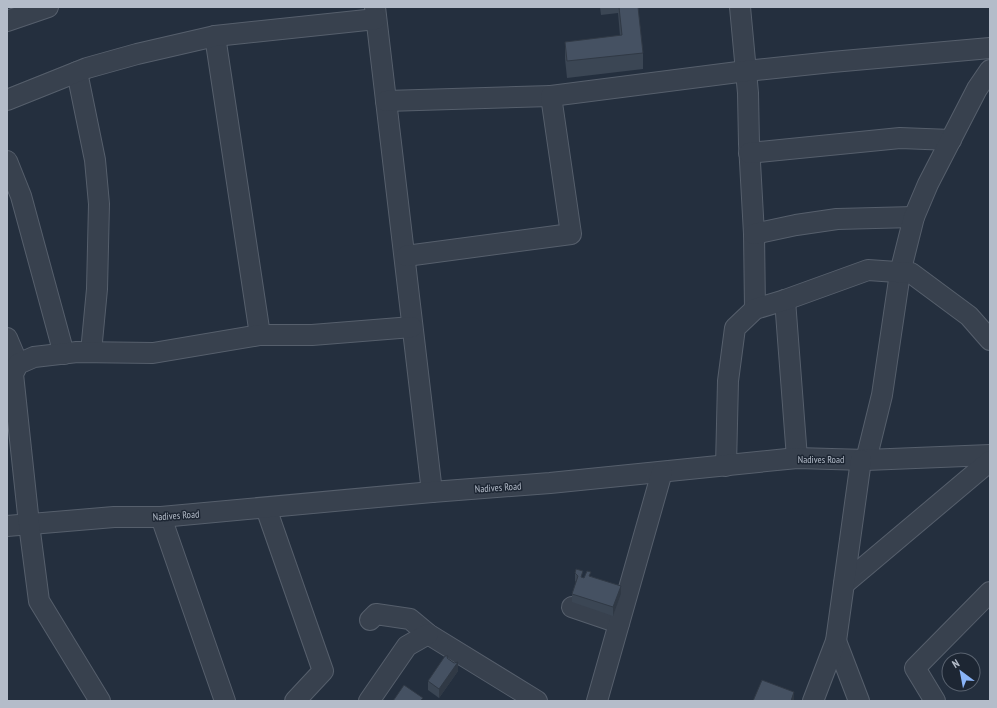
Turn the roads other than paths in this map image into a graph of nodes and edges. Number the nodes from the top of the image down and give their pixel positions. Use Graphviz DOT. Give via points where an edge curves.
graph roads {
  1 [pos="48,7"];
  2 [pos="740,7"];
  3 [pos="375,13"];
  4 [pos="7,21"];
  5 [pos="215,36"];
  6 [pos="990,48"];
  7 [pos="990,70"];
  8 [pos="746,71"];
  9 [pos="77,72"];
  10 [pos="551,96"];
  11 [pos="7,100"];
  12 [pos="386,101"];
  13 [pos="951,140"];
  14 [pos="749,153"];
  15 [pos="9,170"];
  16 [pos="914,217"];
  17 [pos="754,234"];
  18 [pos="406,256"];
  19 [pos="900,273"];
  20 [pos="785,300"];
  21 [pos="755,309"];
  22 [pos="412,327"];
  23 [pos="260,335"];
  24 [pos="7,338"];
  25 [pos="990,340"];
  26 [pos="91,352"];
  27 [pos="64,354"];
  28 [pos="18,364"];
  29 [pos="13,433"];
  30 [pos="990,455"];
  31 [pos="797,458"];
  32 [pos="864,460"];
  33 [pos="990,461"];
  34 [pos="726,466"];
  35 [pos="662,472"];
  36 [pos="432,492"];
  37 [pos="266,508"];
  38 [pos="162,517"];
  39 [pos="29,524"];
  40 [pos="7,526"];
  41 [pos="844,584"];
  42 [pos="990,592"];
  43 [pos="572,607"];
  44 [pos="370,620"];
  45 [pos="619,623"];
  46 [pos="428,634"];
  47 [pos="836,641"];
  48 [pos="100,701"];
  49 [pos="225,701"];
  50 [pos="295,701"];
  51 [pos="369,701"];
  52 [pos="537,701"];
  53 [pos="597,701"];
  54 [pos="813,701"];
  55 [pos="858,701"];
  56 [pos="935,701"];
  1 -- 4 [label="street"];
  2 -- 8 [label="street"];
  3 -- 5 [label="street"];
  3 -- 12 [label="street"];
  5 -- 9 [label="street" via="137,54"];
  5 -- 23 [label="street"];
  6 -- 8 [label="street"];
  7 -- 13 [label="street" via="977,89"];
  8 -- 10 [label="street"];
  8 -- 14 [label="street"];
  9 -- 11 [label="street"];
  9 -- 26 [label="street" via="95,160 99,204 97,289"];
  10 -- 12 [label="street"];
  10 -- 18 [label="street" via="571,234"];
  12 -- 18 [label="street"];
  13 -- 14 [label="street" via="900,138"];
  13 -- 16 [label="street"];
  14 -- 17 [label="street"];
  15 -- 27 [label="street" via="21,196"];
  16 -- 17 [label="street" via="837,219"];
  16 -- 19 [label="street"];
  17 -- 21 [label="street"];
  18 -- 22 [label="street"];
  19 -- 20 [label="street" via="868,270"];
  19 -- 25 [label="street" via="912,273 969,316"];
  19 -- 32 [label="street" via="882,395"];
  20 -- 21 [label="street"];
  20 -- 31 [label="street"];
  21 -- 34 [label="street" via="735,328 728,381"];
  22 -- 23 [label="street" via="312,335"];
  22 -- 36 [label="street"];
  23 -- 26 [label="street" via="153,353"];
  24 -- 28 [label="street"];
  26 -- 27 [label="street"];
  27 -- 28 [label="street" via="34,357"];
  28 -- 29 [label="street" via="13,374"];
  29 -- 39 [label="street"];
  30 -- 32 [label="street, Nadives Road"];
  31 -- 32 [label="street, Nadives Road"];
  31 -- 34 [label="street, Nadives Road"];
  32 -- 41 [label="street"];
  33 -- 41 [label="street"];
  34 -- 35 [label="street, Nadives Road"];
  35 -- 36 [label="street, Nadives Road"];
  35 -- 45 [label="street"];
  36 -- 37 [label="street, Nadives Road"];
  37 -- 38 [label="street, Nadives Road"];
  37 -- 50 [label="street" via="323,671"];
  38 -- 39 [label="street, Nadives Road" via="114,517"];
  38 -- 49 [label="street"];
  39 -- 40 [label="street, Nadives Road"];
  39 -- 48 [label="street" via="39,601"];
  41 -- 47 [label="street"];
  42 -- 56 [label="street" via="915,668"];
  43 -- 45 [label="street"];
  44 -- 46 [label="street" via="376,614 410,619"];
  45 -- 53 [label="street"];
  46 -- 51 [label="street" via="407,646"];
  46 -- 52 [label="street"];
  47 -- 54 [label="street"];
  47 -- 55 [label="street"];
}
